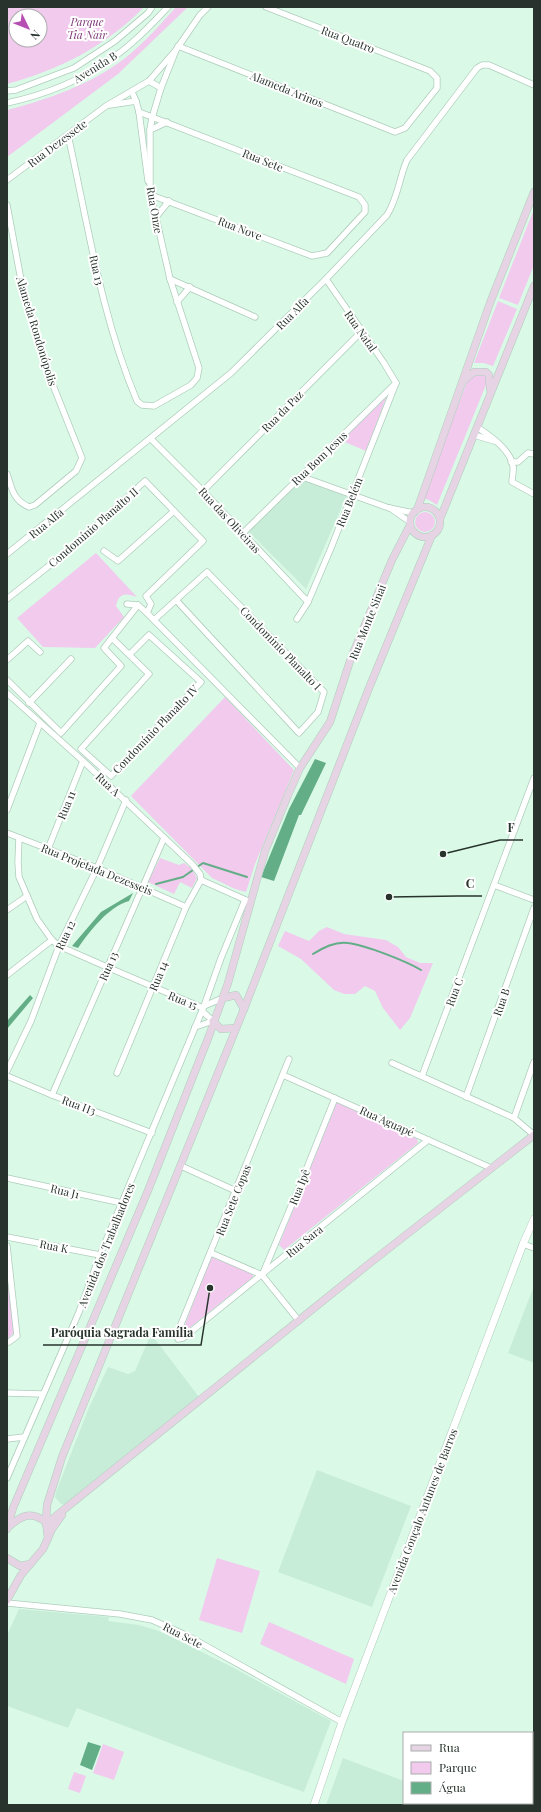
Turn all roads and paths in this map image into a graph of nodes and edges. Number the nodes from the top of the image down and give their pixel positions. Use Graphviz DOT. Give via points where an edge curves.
graph roads {
  1 [pos="152,7"];
  2 [pos="168,7"];
  3 [pos="208,7"];
  4 [pos="266,7"];
  5 [pos="177,48"];
  6 [pos="150,82"];
  7 [pos="534,85"];
  8 [pos="161,88"];
  9 [pos="7,91"];
  10 [pos="132,92"];
  11 [pos="136,102"];
  12 [pos="7,104"];
  13 [pos="106,106"];
  14 [pos="139,112"];
  15 [pos="152,118"];
  16 [pos="168,122"];
  17 [pos="150,130"];
  18 [pos="395,132"];
  19 [pos="68,135"];
  20 [pos="7,180"];
  21 [pos="534,192"];
  22 [pos="150,193"];
  23 [pos="169,201"];
  24 [pos="7,206"];
  25 [pos="156,217"];
  26 [pos="312,256"];
  27 [pos="170,279"];
  28 [pos="326,279"];
  29 [pos="534,286"];
  30 [pos="190,287"];
  31 [pos="177,302"];
  32 [pos="255,317"];
  33 [pos="362,331"];
  34 [pos="199,368"];
  35 [pos="462,382"];
  36 [pos="396,383"];
  37 [pos="490,395"];
  38 [pos="477,427"];
  39 [pos="474,435"];
  40 [pos="151,439"];
  41 [pos="496,442"];
  42 [pos="534,454"];
  43 [pos="511,462"];
  44 [pos="7,474"];
  45 [pos="300,476"];
  46 [pos="203,491"];
  47 [pos="534,494"];
  48 [pos="352,495"];
  49 [pos="389,508"];
  50 [pos="415,511"];
  51 [pos="174,512"];
  52 [pos="440,518"];
  53 [pos="410,524"];
  54 [pos="243,534"];
  55 [pos="432,535"];
  56 [pos="104,551"];
  57 [pos="7,554"];
  58 [pos="7,599"];
  59 [pos="176,600"];
  60 [pos="308,602"];
  61 [pos="127,604"];
  62 [pos="138,605"];
  63 [pos="147,612"];
  64 [pos="297,619"];
  65 [pos="154,620"];
  66 [pos="112,638"];
  67 [pos="40,652"];
  68 [pos="130,654"];
  69 [pos="71,658"];
  70 [pos="7,660"];
  71 [pos="7,680"];
  72 [pos="7,693"];
  73 [pos="29,703"];
  74 [pos="40,723"];
  75 [pos="83,761"];
  76 [pos="300,768"];
  77 [pos="534,778"];
  78 [pos="532,790"];
  79 [pos="126,800"];
  80 [pos="7,810"];
  81 [pos="7,832"];
  82 [pos="19,838"];
  83 [pos="164,838"];
  84 [pos="48,849"];
  85 [pos="97,868"];
  86 [pos="201,880"];
  87 [pos="494,885"];
  88 [pos="142,887"];
  89 [pos="27,896"];
  90 [pos="534,900"];
  91 [pos="248,901"];
  92 [pos="186,907"];
  93 [pos="534,908"];
  94 [pos="7,910"];
  95 [pos="52,940"];
  96 [pos="59,946"];
  97 [pos="107,967"];
  98 [pos="7,975"];
  99 [pos="153,988"];
  100 [pos="223,998"];
  101 [pos="203,1008"];
  102 [pos="244,1009"];
  103 [pos="213,1021"];
  104 [pos="195,1027"];
  105 [pos="236,1028"];
  106 [pos="289,1059"];
  107 [pos="534,1062"];
  108 [pos="392,1063"];
  109 [pos="7,1071"];
  110 [pos="117,1073"];
  111 [pos="283,1075"];
  112 [pos="7,1076"];
  113 [pos="422,1076"];
  114 [pos="52,1095"];
  115 [pos="466,1097"];
  116 [pos="335,1098"];
  117 [pos="514,1118"];
  118 [pos="152,1133"];
  119 [pos="534,1135"];
  120 [pos="428,1140"];
  121 [pos="181,1166"];
  122 [pos="491,1168"];
  123 [pos="7,1178"];
  124 [pos="236,1190"];
  125 [pos="122,1203"];
  126 [pos="534,1218"];
  127 [pos="7,1237"];
  128 [pos="523,1244"];
  129 [pos="7,1246"];
  130 [pos="534,1248"];
  131 [pos="211,1254"];
  132 [pos="100,1255"];
  133 [pos="8,1266"];
  134 [pos="262,1275"];
  135 [pos="299,1321"];
  136 [pos="179,1339"];
  137 [pos="7,1342"];
  138 [pos="7,1393"];
  139 [pos="42,1394"];
  140 [pos="24,1437"];
  141 [pos="7,1439"];
  142 [pos="7,1478"];
  143 [pos="72,1502"];
  144 [pos="46,1523"];
  145 [pos="7,1528"];
  146 [pos="48,1538"];
  147 [pos="7,1558"];
  148 [pos="30,1564"];
  149 [pos="7,1602"];
  150 [pos="342,1722"];
  151 [pos="314,1805"];
  1 -- 9 [label="street, Avenida B" via="115,41 74,68"];
  2 -- 12 [label="street, Avenida B" via="112,59 70,83"];
  3 -- 5 [label="street, Rua Dezessete"];
  4 -- 18 [label="street, Rua Quatro" via="430,71 437,78 436,88 404,128"];
  5 -- 6 [label="street, Rua Dezessete"];
  5 -- 8 [label="street, Rua Onze"];
  5 -- 18 [label="street, Alameda Arinos"];
  6 -- 8 [label="street"];
  6 -- 10 [label="street, Rua Dezessete"];
  7 -- 28 [label="street, Rua Alfa" via="489,65 477,68 407,160 387,215"];
  8 -- 15 [label="street, Rua Onze"];
  10 -- 11 [label="street"];
  10 -- 13 [label="street, Rua Dezessete"];
  11 -- 13 [label="street, Rua Dezessete"];
  11 -- 14 [label="street"];
  13 -- 19 [label="street, Rua Dezessete"];
  14 -- 15 [label="street, Rua Sete"];
  14 -- 22 [label="street"];
  15 -- 16 [label="street, Rua Sete"];
  15 -- 17 [label="street, Rua Onze"];
  16 -- 17 [label="street"];
  16 -- 26 [label="street, Rua Sete" via="359,198 365,205 365,212 327,253"];
  17 -- 22 [label="street, Rua Onze"];
  19 -- 20 [label="street, Rua Dezessete"];
  19 -- 34 [label="street, Rua 13" via="94,262 107,312 137,401 142,405 154,406 191,385 197,378"];
  21 -- 35 [label="main road"];
  22 -- 23 [label="street, Rua Nove"];
  22 -- 25 [label="street, Rua Onze"];
  23 -- 25 [label="street"];
  23 -- 26 [label="street, Rua Nove"];
  24 -- 44 [label="street, Alameda Rondonópolis" via="21,280 45,366 82,458 76,471 35,505 29,507 19,503"];
  25 -- 27 [label="street, Rua Onze"];
  27 -- 30 [label="street"];
  27 -- 31 [label="street, Rua Onze"];
  28 -- 33 [label="street, Rua Natal"];
  28 -- 40 [label="street, Rua Alfa" via="231,373"];
  29 -- 37 [label="main road"];
  30 -- 31 [label="street"];
  30 -- 32 [label="street"];
  31 -- 34 [label="street, Rua Onze"];
  33 -- 36 [label="street, Rua Natal"];
  33 -- 46 [label="street, Rua da Paz"];
  35 -- 37 [label="main road" via="474,372 486,372 490,379"];
  35 -- 50 [label="main road"];
  36 -- 45 [label="street, Rua Bom Jesus"];
  36 -- 48 [label="street, Rua Belém"];
  37 -- 38 [label="main road"];
  38 -- 39 [label="main road"];
  38 -- 41 [label="street"];
  39 -- 41 [label="street"];
  39 -- 52 [label="main road"];
  40 -- 46 [label="street, Rua das Oliveiras"];
  40 -- 57 [label="street, Rua Alfa"];
  41 -- 43 [label="street"];
  42 -- 43 [label="street" via="528,453 518,462"];
  43 -- 47 [label="street" via="512,482"];
  45 -- 48 [label="street"];
  45 -- 54 [label="street, Rua Bom Jesus"];
  46 -- 54 [label="street, Rua das Oliveiras"];
  48 -- 49 [label="street"];
  48 -- 60 [label="street, Rua Belém"];
  49 -- 50 [label="street"];
  49 -- 53 [label="street"];
  50 -- 52 [label="main road" via="423,507 430,508"];
  50 -- 53 [label="main road"];
  51 -- 56 [label="street" via="118,561"];
  51 -- 58 [label="street, Condomínio Planalto II" via="145,481 74,546"];
  51 -- 63 [label="street, Condomínio Planalto II" via="202,541 146,596 150,604"];
  52 -- 55 [label="main road" via="438,530"];
  53 -- 55 [label="main road" via="419,536"];
  53 -- 76 [label="main road, Rua Monte Sinai" via="351,658 330,722"];
  54 -- 60 [label="street, Rua das Oliveiras"];
  55 -- 102 [label="main road" via="369,688"];
  59 -- 59 [label="street, Condomínio Planalto I" via="207,572 324,692 318,712 299,733"];
  59 -- 65 [label="street, Condomínio Planalto I"];
  60 -- 64 [label="street, Rua Belém"];
  61 -- 62 [label="street"];
  62 -- 63 [label="street"];
  62 -- 66 [label="street"];
  63 -- 65 [label="street"];
  65 -- 76 [label="street"];
  66 -- 68 [label="street, Condomínio Planalto IV"];
  66 -- 73 [label="street" via="104,648 121,666 61,733"];
  67 -- 70 [label="street" via="28,641"];
  68 -- 68 [label="street, Condomínio Planalto IV" via="149,674 81,749 110,776 201,682 149,635"];
  69 -- 73 [label="street"];
  71 -- 73 [label="street"];
  72 -- 74 [label="street, Rua A"];
  74 -- 75 [label="street, Rua A"];
  74 -- 80 [label="street"];
  75 -- 79 [label="street, Rua A"];
  75 -- 84 [label="street, Rua 11"];
  76 -- 91 [label="main road, Rua Monte Sinai" via="265,851"];
  77 -- 78 [label="street, Rua C"];
  78 -- 87 [label="street, Rua C"];
  79 -- 83 [label="street, Rua A"];
  79 -- 85 [label="street, Rua 12"];
  81 -- 82 [label="street, Rua Projetada Dezesseis"];
  82 -- 84 [label="street, Rua Projetada Dezesseis"];
  82 -- 89 [label="street" via="19,877"];
  83 -- 86 [label="street, Rua A" via="192,864 200,874"];
  83 -- 88 [label="street, Rua 13"];
  84 -- 85 [label="street, Rua Projetada Dezesseis"];
  85 -- 88 [label="street, Rua Projetada Dezesseis"];
  85 -- 96 [label="street, Rua 12"];
  86 -- 91 [label="street"];
  86 -- 92 [label="street, Rua 14"];
  87 -- 90 [label="street"];
  87 -- 113 [label="street, Rua C"];
  88 -- 92 [label="street, Rua Projetada Dezesseis"];
  88 -- 97 [label="street, Rua 13"];
  89 -- 94 [label="street"];
  89 -- 95 [label="street"];
  91 -- 100 [label="main road, Rua Monte Sinai"];
  91 -- 101 [label="street, Avenida dos Trabalhadores" via="221,958"];
  92 -- 99 [label="street, Rua 14"];
  93 -- 115 [label="street, Rua B"];
  95 -- 96 [label="street"];
  95 -- 98 [label="street"];
  96 -- 97 [label="street, Rua 15"];
  96 -- 109 [label="street, Rua 12" via="31,1021"];
  97 -- 99 [label="street, Rua 15"];
  97 -- 114 [label="street, Rua 13"];
  99 -- 101 [label="street, Rua 15"];
  99 -- 110 [label="street, Rua 14"];
  100 -- 101 [label="street, Rua 15"];
  100 -- 102 [label="main road" via="236,995"];
  100 -- 103 [label="main road"];
  101 -- 103 [label="street, Rua 15"];
  101 -- 104 [label="street, Avenida dos Trabalhadores"];
  102 -- 105 [label="main road"];
  103 -- 104 [label="street"];
  103 -- 105 [label="main road" via="221,1029"];
  103 -- 145 [label="main road" via="147,1194 13,1508"];
  104 -- 118 [label="street, Avenida dos Trabalhadores"];
  105 -- 121 [label="main road"];
  106 -- 111 [label="street, Rua Sete Copas"];
  107 -- 117 [label="street"];
  108 -- 113 [label="street"];
  111 -- 116 [label="street, Rua Aguapé"];
  111 -- 124 [label="street, Rua Sete Copas"];
  112 -- 114 [label="street, Rua H3"];
  113 -- 115 [label="street"];
  114 -- 118 [label="street, Rua H3"];
  115 -- 117 [label="street"];
  116 -- 120 [label="street, Rua Aguapé"];
  116 -- 134 [label="street, Rua Ipê"];
  117 -- 119 [label="street"];
  118 -- 125 [label="street, Avenida dos Trabalhadores"];
  119 -- 122 [label="main road"];
  120 -- 122 [label="street, Rua Aguapé"];
  120 -- 134 [label="street, Rua Sara"];
  121 -- 124 [label="street"];
  121 -- 144 [label="main road" via="62,1458 48,1505"];
  122 -- 135 [label="main road"];
  123 -- 125 [label="street, Rua J1"];
  124 -- 131 [label="street, Rua Sete Copas"];
  125 -- 132 [label="street, Avenida dos Trabalhadores"];
  126 -- 128 [label="street, Avenida Gonçalo Antunes de Barros"];
  127 -- 132 [label="street, Rua K"];
  128 -- 130 [label="street"];
  128 -- 150 [label="street, Avenida Gonçalo Antunes de Barros"];
  129 -- 133 [label="street"];
  131 -- 134 [label="street"];
  131 -- 136 [label="street, Rua Sete Copas" via="177,1334"];
  132 -- 139 [label="street, Avenida dos Trabalhadores" via="79,1312"];
  133 -- 137 [label="street" via="17,1336"];
  134 -- 135 [label="street"];
  134 -- 136 [label="street, Rua Sara"];
  135 -- 143 [label="main road"];
  138 -- 139 [label="street"];
  139 -- 140 [label="street, Avenida dos Trabalhadores"];
  140 -- 141 [label="street"];
  140 -- 142 [label="street, Avenida dos Trabalhadores"];
  143 -- 144 [label="main road"];
  143 -- 146 [label="main road"];
  144 -- 145 [label="main road" via="36,1516 28,1515"];
  144 -- 146 [label="main road"];
  146 -- 148 [label="main road" via="43,1549"];
  147 -- 148 [label="main road" via="20,1566"];
  148 -- 149 [label="main road" via="21,1575"];
  149 -- 150 [label="street, Rua Sete" via="120,1614 152,1620 188,1636"];
  150 -- 151 [label="street, Avenida Gonçalo Antunes de Barros"];
}
